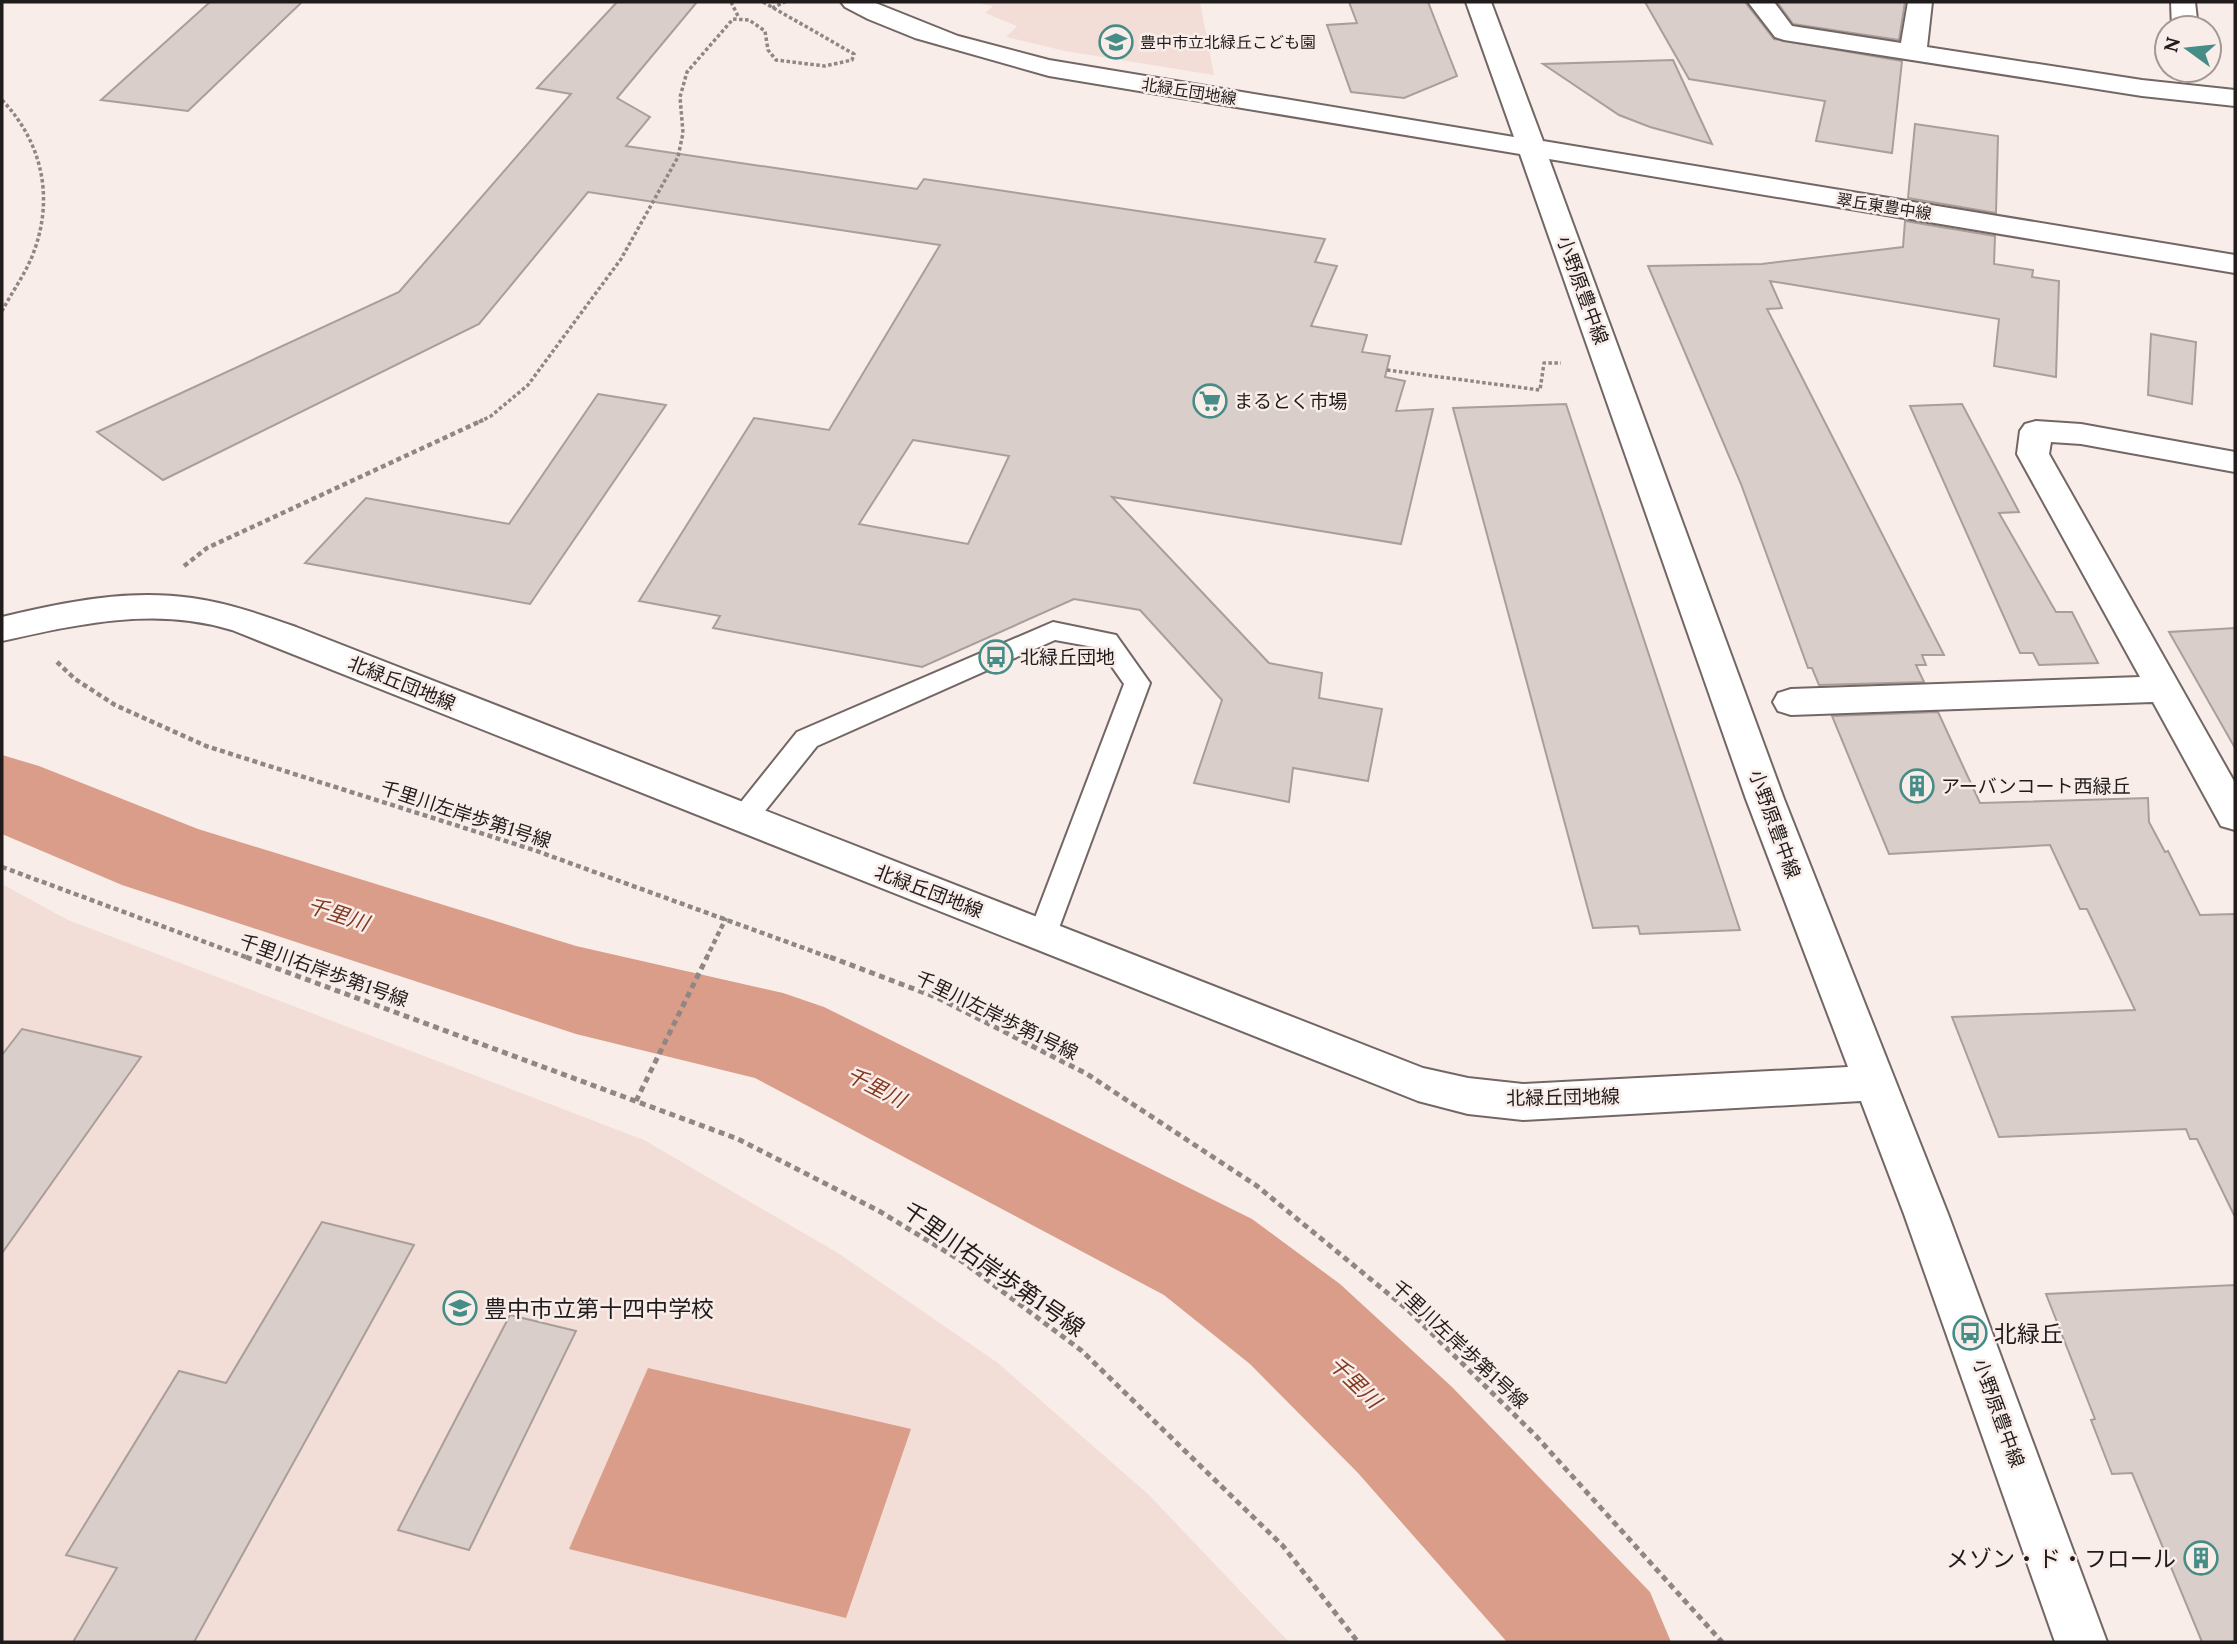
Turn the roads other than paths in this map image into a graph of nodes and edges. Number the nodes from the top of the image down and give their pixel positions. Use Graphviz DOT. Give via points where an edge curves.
graph roads {
  1 [pos="853,2"];
  2 [pos="1479,2"];
  3 [pos="1761,2"];
  4 [pos="1920,2"];
  5 [pos="1913,52"];
  6 [pos="2168,84"];
  7 [pos="2195,84"];
  8 [pos="2235,98"];
  9 [pos="1533,146"];
  10 [pos="2235,264"];
  11 [pos="2235,462"];
  12 [pos="9,627"];
  13 [pos="2164,689"];
  14 [pos="1791,702"];
  15 [pos="2235,816"];
  16 [pos="743,819"];
  17 [pos="1043,936"];
  18 [pos="1873,1083"];
  19 [pos="2081,1642"];
  1 -- 9 [label="street, 北緑丘団地線" via="885,19 989,54 1049,68"];
  2 -- 9 [label="street, 小野原豊中線"];
  3 -- 5 [label="street" via="1784,32"];
  4 -- 5 [label="street"];
  5 -- 6 [label="street" via="2142,88"];
  7 -- 8 [label="street"];
  9 -- 10 [label="street, 翠丘東豊中線"];
  9 -- 18 [label="street, 小野原豊中線" via="1760,786"];
  11 -- 13 [label="street" via="2081,434 2036,431 2033,454"];
  12 -- 16 [label="street, 北緑丘団地線" via="94,608 175,608 220,614"];
  13 -- 14 [label="street"];
  13 -- 15 [label="street"];
  16 -- 17 [label="street, 北緑丘団地線"];
  16 -- 17 [label="lane" via="807,738 1053,631 1107,641 1137,683"];
  17 -- 18 [label="street, 北緑丘団地線" via="1418,1084 1468,1096 1523,1102"];
  18 -- 19 [label="street, 小野原豊中線" via="1966,1321"];
}
